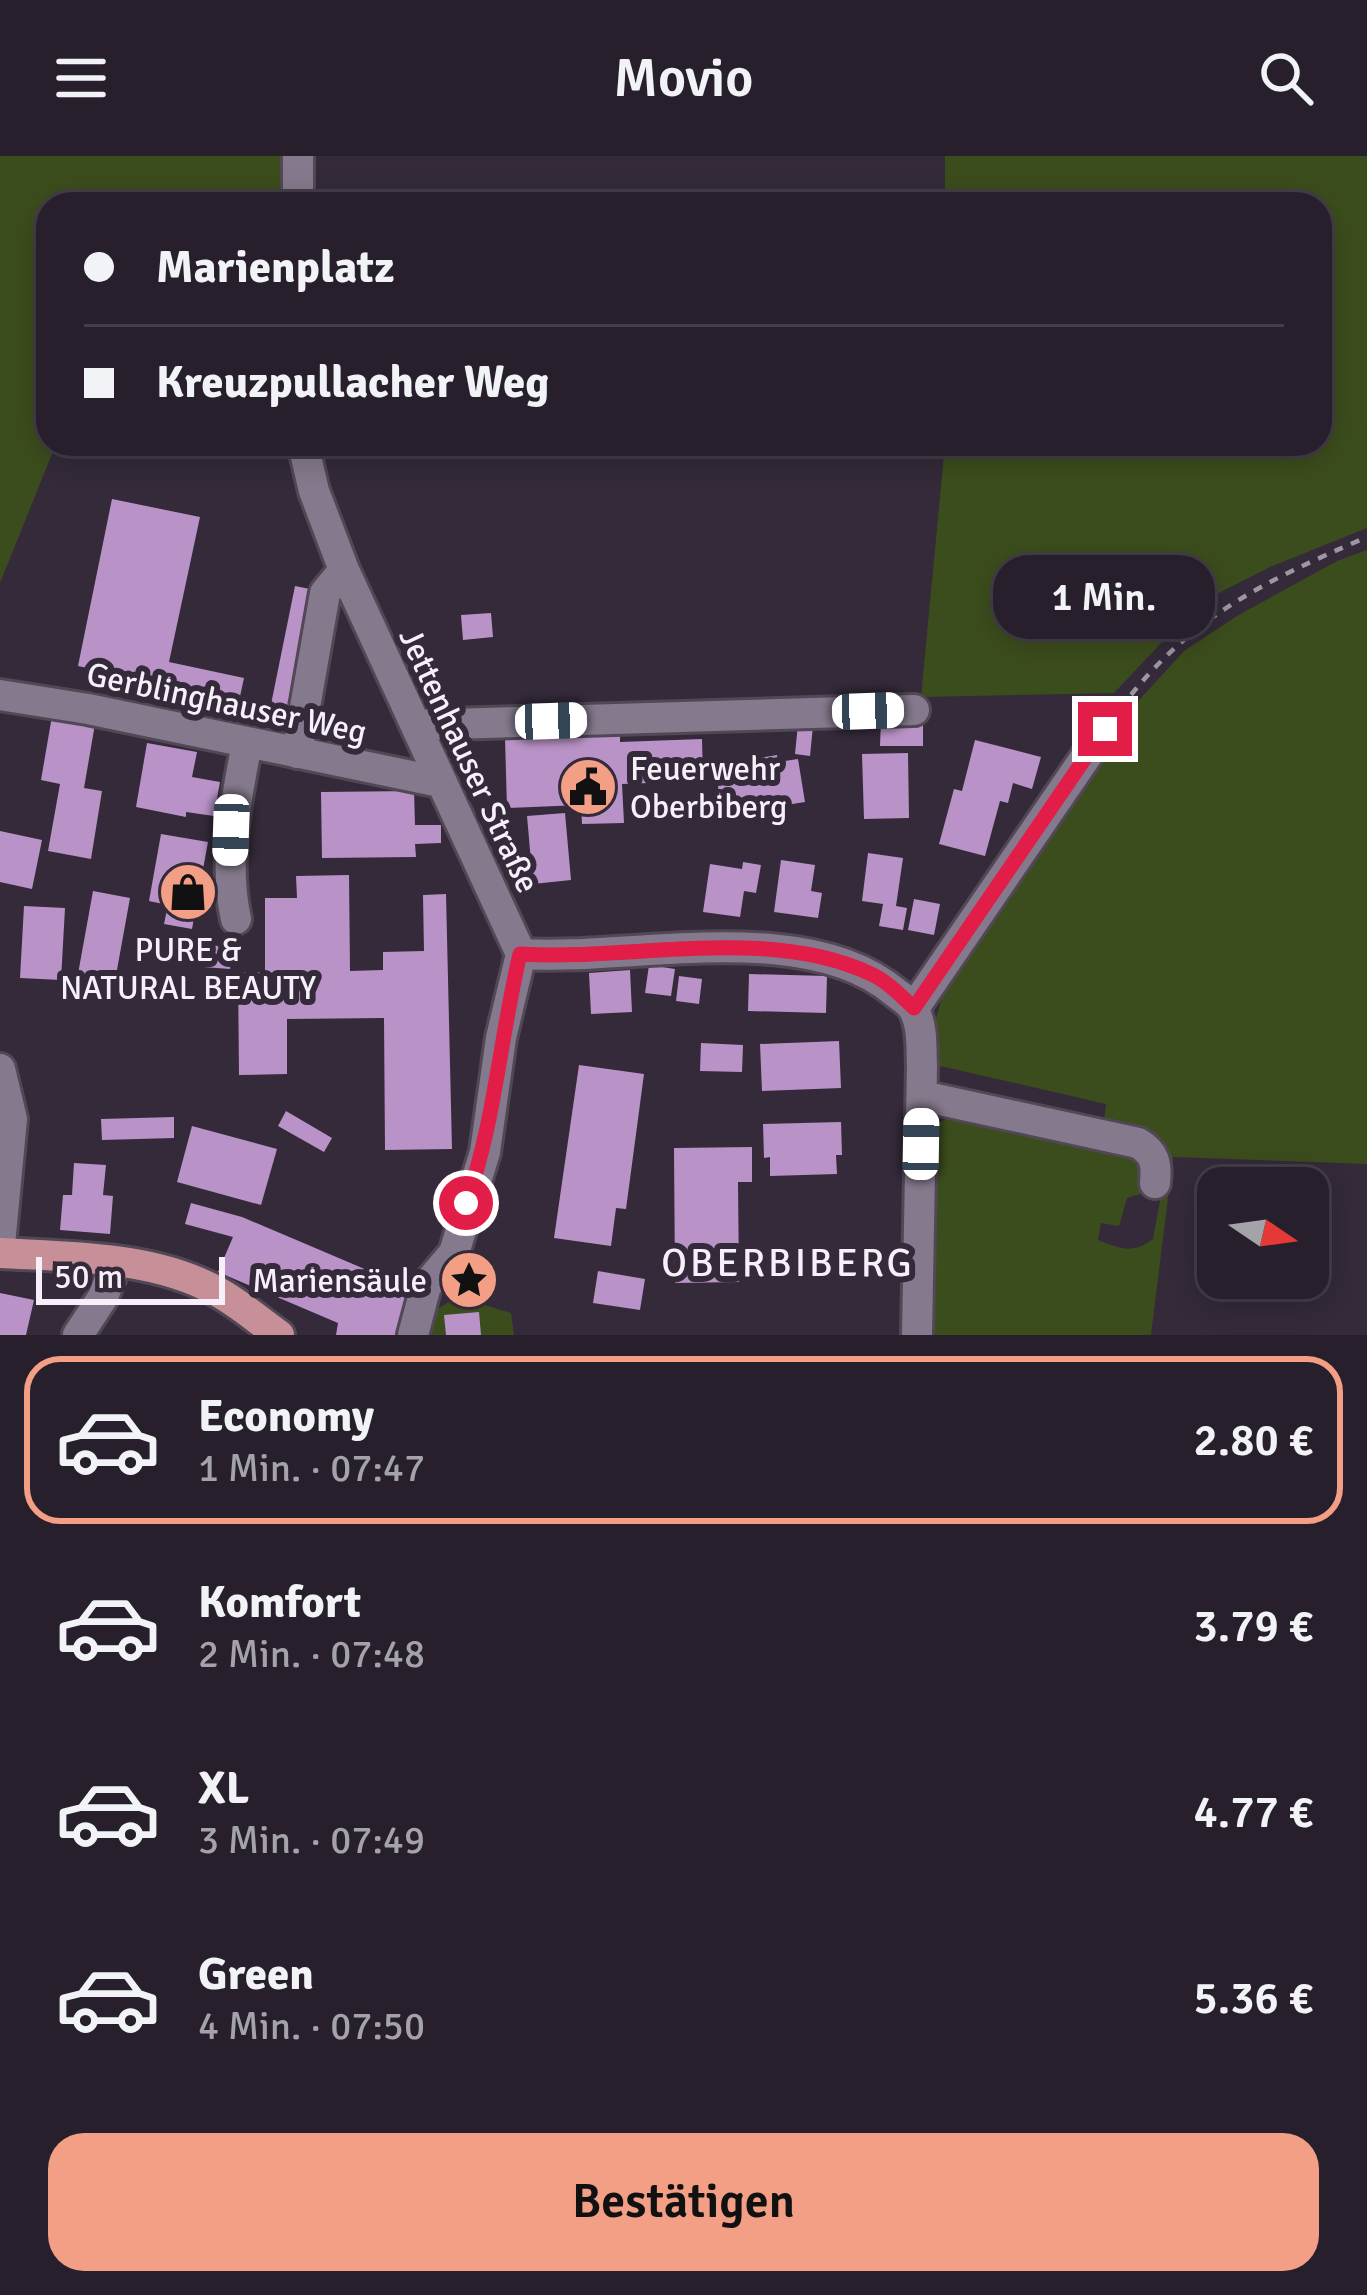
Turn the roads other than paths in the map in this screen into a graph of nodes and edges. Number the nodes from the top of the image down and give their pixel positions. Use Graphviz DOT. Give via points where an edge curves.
graph roads {
  1 [pos="298,156"];
  2 [pos="298,192"];
  3 [pos="306,456"];
  4 [pos="344,570"];
  5 [pos="0,695"];
  6 [pos="914,710"];
  7 [pos="416,725"];
  8 [pos="1105,729"];
  9 [pos="247,742"];
  10 [pos="297,753"];
  11 [pos="440,782"];
  12 [pos="236,919"];
  13 [pos="520,954"];
  14 [pos="914,1008"];
  15 [pos="0,1069"];
  16 [pos="922,1096"];
  17 [pos="6,1119"];
  18 [pos="1155,1183"];
  19 [pos="0,1244"];
  20 [pos="0,1253"];
  21 [pos="116,1263"];
  22 [pos="78,1335"];
  23 [pos="279,1335"];
  24 [pos="413,1335"];
  25 [pos="917,1335"];
  1 -- 2 [label="street"];
  3 -- 4 [label="street, Jettenhauser Straße"];
  4 -- 7 [label="street, Jettenhauser Straße"];
  4 -- 10 [label="street" via="325,593"];
  5 -- 9 [label="street, Gerblinghauser Weg"];
  6 -- 7 [label="street"];
  7 -- 11 [label="street, Jettenhauser Straße"];
  8 -- 14 [label="street"];
  9 -- 10 [label="street, Gerblinghauser Weg"];
  9 -- 12 [label="street" via="231,830"];
  10 -- 11 [label="street, Gerblinghauser Weg"];
  11 -- 13 [label="street, Jettenhauser Straße"];
  13 -- 14 [label="street" via="758,950 820,957 873,975"];
  13 -- 24 [label="street" via="484,1152 454,1253 426,1286"];
  14 -- 16 [label="street"];
  15 -- 17 [label="street"];
  16 -- 18 [label="street" via="1138,1142 1157,1166"];
  16 -- 25 [label="street"];
  17 -- 19 [label="street"];
  20 -- 21 [label="main road"];
  21 -- 22 [label="street"];
  21 -- 23 [label="main road" via="218,1291"];
}
